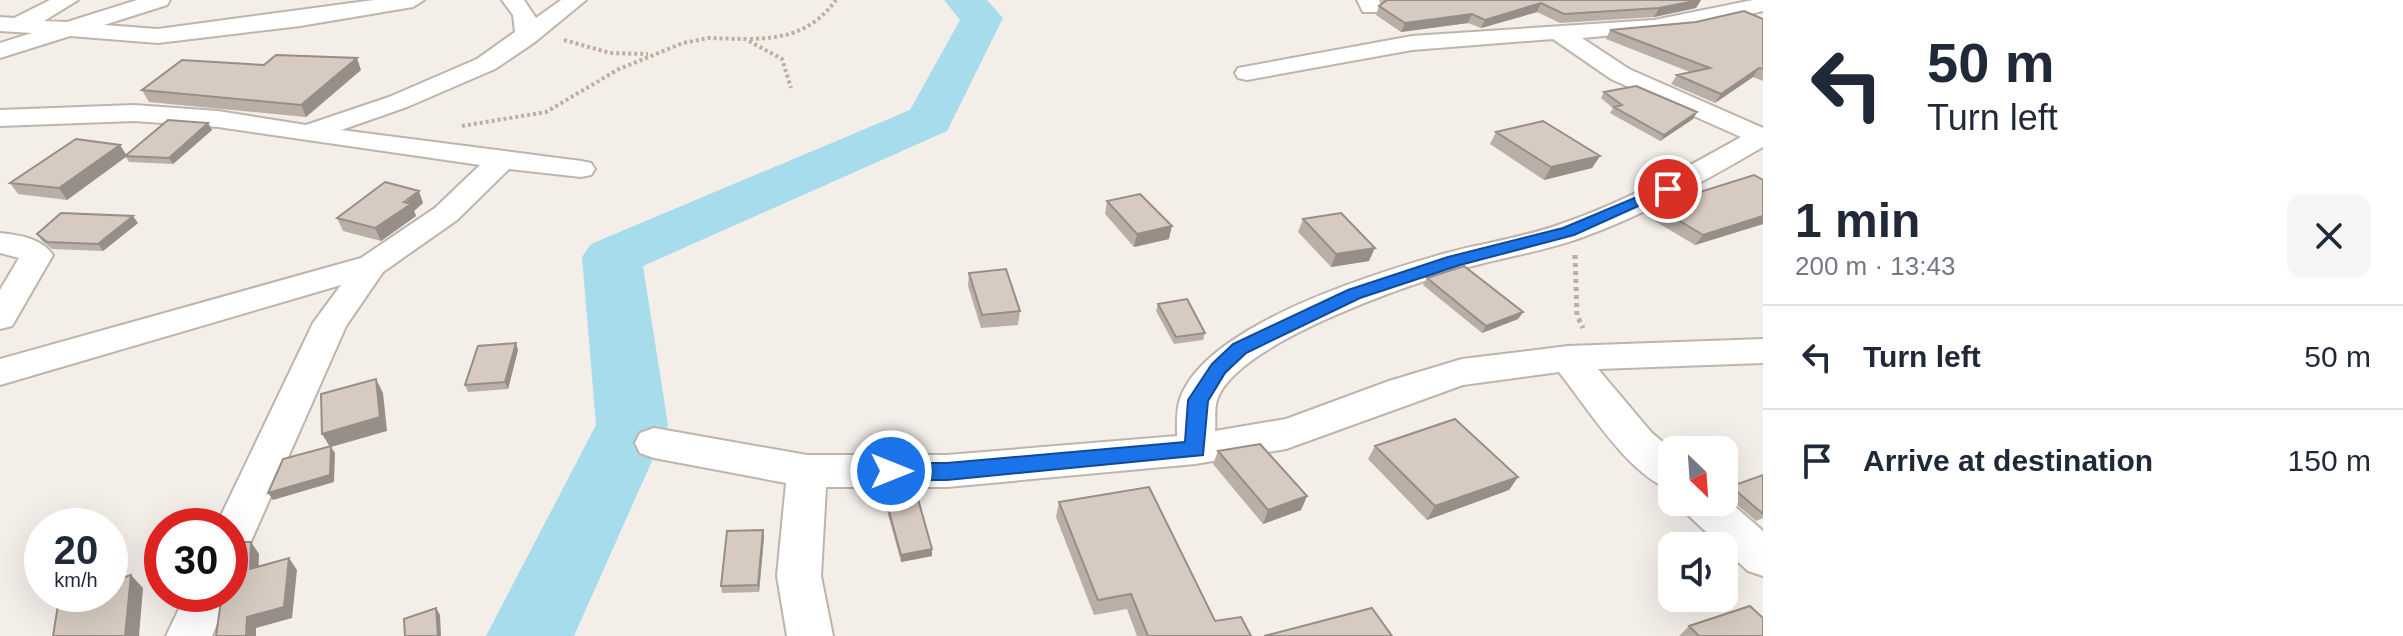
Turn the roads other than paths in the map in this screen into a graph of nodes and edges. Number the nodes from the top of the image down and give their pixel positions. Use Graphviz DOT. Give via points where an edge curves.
graph roads {
  1 [pos="67,0"];
  2 [pos="159,0"];
  3 [pos="413,0"];
  4 [pos="513,0"];
  5 [pos="575,0"];
  6 [pos="1763,4"];
  7 [pos="10,24"];
  8 [pos="62,30"];
  9 [pos="1557,32"];
  10 [pos="532,33"];
  11 [pos="0,51"];
  12 [pos="1247,73"];
  13 [pos="0,118"];
  14 [pos="313,132"];
  15 [pos="1759,142"];
  16 [pos="503,159"];
  17 [pos="581,169"];
  18 [pos="0,243"];
  19 [pos="372,265"];
  20 [pos="0,318"];
  21 [pos="1763,351"];
  22 [pos="1583,358"];
  23 [pos="0,372"];
  24 [pos="654,443"];
  25 [pos="1195,449"];
  26 [pos="1658,461"];
  27 [pos="807,471"];
  28 [pos="246,508"];
  29 [pos="1717,516"];
  30 [pos="1763,558"];
  31 [pos="200,612"];
  32 [pos="189,636"];
  33 [pos="810,636"];
  1 -- 7 [label="street"];
  2 -- 8 [label="street"];
  3 -- 8 [label="street" via="158,36"];
  4 -- 10 [label="street"];
  5 -- 10 [label="street"];
  6 -- 9 [label="street" via="1699,22"];
  7 -- 8 [label="street"];
  8 -- 11 [label="street"];
  9 -- 12 [label="street" via="1386,45"];
  9 -- 15 [label="street" via="1620,74"];
  10 -- 14 [label="street" via="486,64"];
  13 -- 14 [label="street" via="134,113"];
  14 -- 16 [label="street"];
  15 -- 25 [label="street" via="1645,202 1569,232 1354,294 1240,349 1218,369 1198,400"];
  16 -- 17 [label="street"];
  16 -- 19 [label="street" via="446,214"];
  18 -- 20 [label="street" via="17,244 37,255"];
  19 -- 23 [label="street"];
  19 -- 28 [label="street" via="330,323"];
  21 -- 22 [label="street"];
  22 -- 25 [label="street" via="1462,372 1286,434"];
  22 -- 26 [label="street" via="1637,442"];
  24 -- 27 [label="street"];
  25 -- 27 [label="street" via="947,471"];
  27 -- 33 [label="street" via="799,573 803,620"];
  29 -- 30 [label="street"];
  31 -- 32 [label="street"];
}
